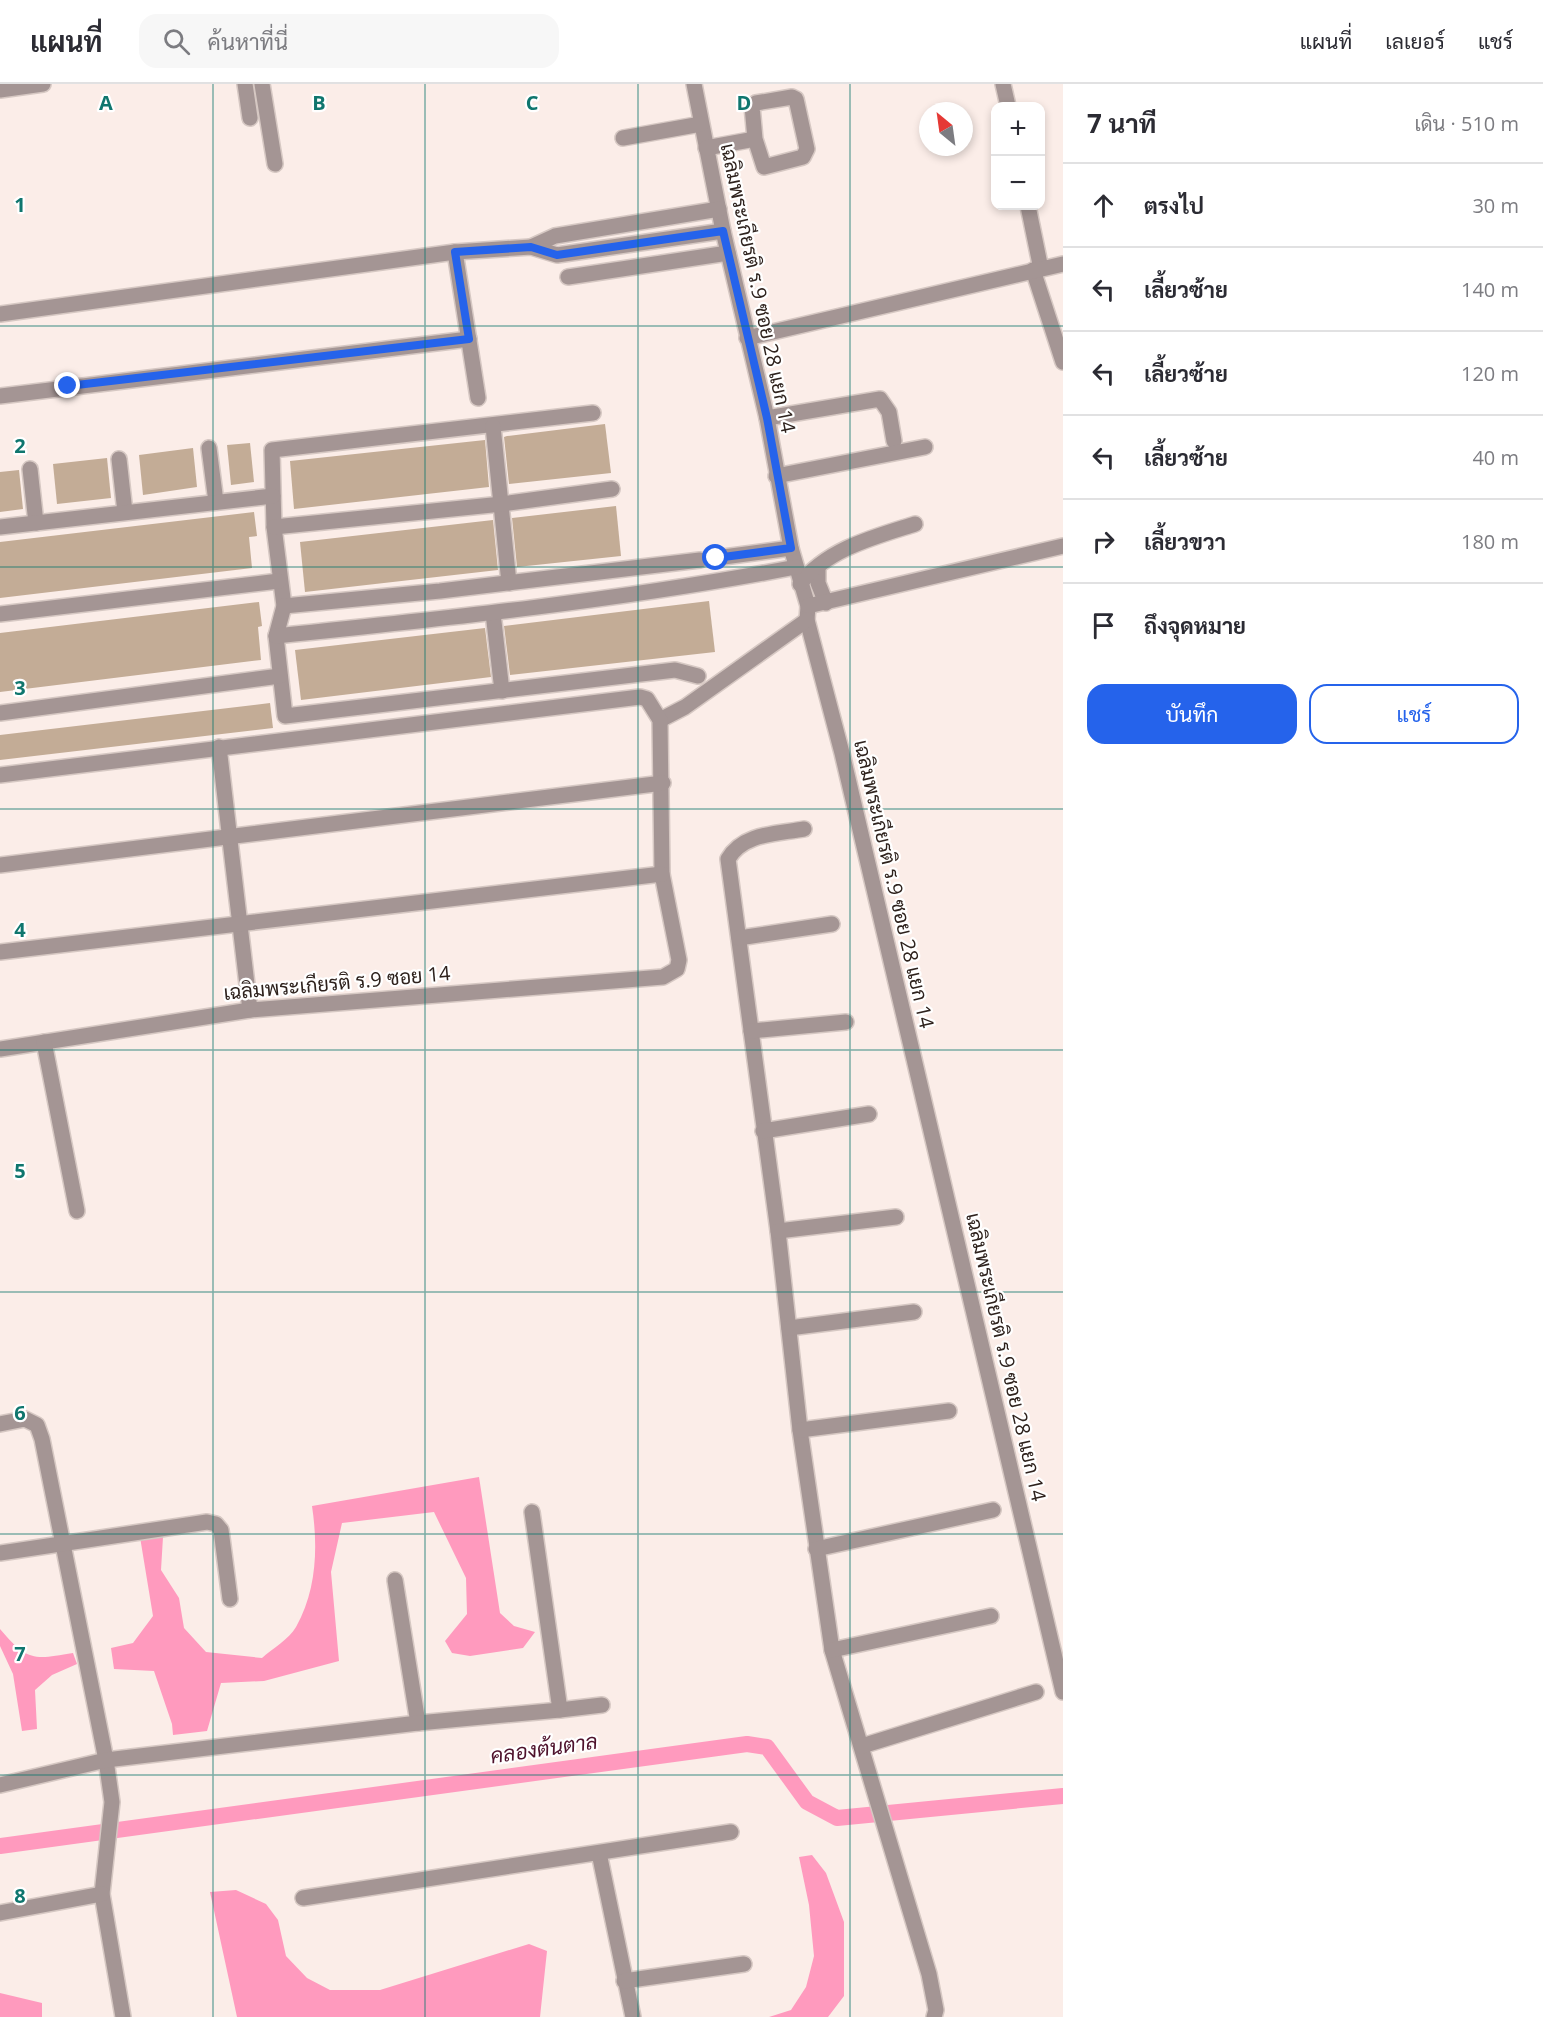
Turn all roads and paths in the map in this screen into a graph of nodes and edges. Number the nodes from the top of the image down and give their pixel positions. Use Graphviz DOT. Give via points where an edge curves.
graph roads {
  1 [pos="43,84"];
  2 [pos="245,84"];
  3 [pos="262,84"];
  4 [pos="694,84"];
  5 [pos="1003,84"];
  6 [pos="0,90"];
  7 [pos="1007,102"];
  8 [pos="250,118"];
  9 [pos="701,124"];
  10 [pos="623,138"];
  11 [pos="755,139"];
  12 [pos="706,148"];
  13 [pos="275,164"];
  14 [pos="719,209"];
  15 [pos="1029,210"];
  16 [pos="723,231"];
  17 [pos="531,247"];
  18 [pos="455,252"];
  19 [pos="728,253"];
  20 [pos="1063,264"];
  21 [pos="1037,269"];
  22 [pos="568,277"];
  23 [pos="0,314"];
  24 [pos="747,338"];
  25 [pos="469,339"];
  26 [pos="1063,362"];
  27 [pos="0,396"];
  28 [pos="478,398"];
  29 [pos="592,412"];
  30 [pos="767,418"];
  31 [pos="493,426"];
  32 [pos="894,441"];
  33 [pos="925,447"];
  34 [pos="209,448"];
  35 [pos="119,459"];
  36 [pos="30,469"];
  37 [pos="776,476"];
  38 [pos="612,489"];
  39 [pos="273,496"];
  40 [pos="216,502"];
  41 [pos="502,504"];
  42 [pos="125,512"];
  43 [pos="36,523"];
  44 [pos="915,524"];
  45 [pos="0,527"];
  46 [pos="274,527"];
  47 [pos="1063,546"];
  48 [pos="791,548"];
  49 [pos="716,558"];
  50 [pos="700,560"];
  51 [pos="796,567"];
  52 [pos="818,568"];
  53 [pos="543,580"];
  54 [pos="279,581"];
  55 [pos="509,583"];
  56 [pos="800,584"];
  57 [pos="440,591"];
  58 [pos="826,603"];
  59 [pos="546,604"];
  60 [pos="284,606"];
  61 [pos="493,613"];
  62 [pos="808,613"];
  63 [pos="0,615"];
  64 [pos="442,619"];
  65 [pos="276,636"];
  66 [pos="698,675"];
  67 [pos="280,676"];
  68 [pos="502,691"];
  69 [pos="0,713"];
  70 [pos="660,720"];
  71 [pos="219,747"];
  72 [pos="0,775"];
  73 [pos="663,783"];
  74 [pos="804,830"];
  75 [pos="229,838"];
  76 [pos="0,865"];
  77 [pos="662,874"];
  78 [pos="241,924"];
  79 [pos="832,924"];
  80 [pos="739,938"];
  81 [pos="0,951"];
  82 [pos="250,1010"];
  83 [pos="846,1022"];
  84 [pos="751,1031"];
  85 [pos="44,1042"];
  86 [pos="0,1049"];
  87 [pos="869,1114"];
  88 [pos="763,1131"];
  89 [pos="77,1211"];
  90 [pos="896,1217"];
  91 [pos="778,1231"];
  92 [pos="914,1312"];
  93 [pos="789,1328"];
  94 [pos="949,1411"];
  95 [pos="0,1424"];
  96 [pos="800,1430"];
  97 [pos="993,1510"];
  98 [pos="532,1512"];
  99 [pos="63,1545"];
  100 [pos="816,1549"];
  101 [pos="0,1553"];
  102 [pos="395,1580"];
  103 [pos="230,1599"];
  104 [pos="991,1616"];
  105 [pos="832,1650"];
  106 [pos="1035,1692"];
  107 [pos="1063,1692"];
  108 [pos="602,1705"];
  109 [pos="560,1710"];
  110 [pos="418,1723"];
  111 [pos="862,1746"];
  112 [pos="106,1760"];
  113 [pos="0,1785"];
  114 [pos="731,1832"];
  115 [pos="598,1853"];
  116 [pos="102,1894"];
  117 [pos="303,1898"];
  118 [pos="0,1913"];
  119 [pos="744,1964"];
  120 [pos="624,1981"];
  121 [pos="123,2017"];
  122 [pos="633,2017"];
  123 [pos="934,2017"];
  1 -- 6 [label="street"];
  2 -- 8 [label="street"];
  3 -- 13 [label="street"];
  4 -- 9 [label="street, เฉลิมพระเกียรติ ร.9 ซอย 28 แยก 14"];
  5 -- 7 [label="street"];
  9 -- 10 [label="street"];
  9 -- 12 [label="street, เฉลิมพระเกียรติ ร.9 ซอย 28 แยก 14"];
  11 -- 11 [label="street" via="752,106 796,99 807,149 803,157 764,167"];
  11 -- 12 [label="street"];
  12 -- 14 [label="street, เฉลิมพระเกียรติ ร.9 ซอย 28 แยก 14"];
  14 -- 16 [label="street, เฉลิมพระเกียรติ ร.9 ซอย 28 แยก 14"];
  14 -- 17 [label="street" via="555,236"];
  15 -- 21 [label="street"];
  16 -- 17 [label="street" via="557,255"];
  16 -- 19 [label="street, เฉลิมพระเกียรติ ร.9 ซอย 28 แยก 14"];
  17 -- 18 [label="street"];
  18 -- 23 [label="street"];
  18 -- 25 [label="street"];
  19 -- 22 [label="street"];
  19 -- 24 [label="street, เฉลิมพระเกียรติ ร.9 ซอย 28 แยก 14"];
  20 -- 21 [label="street"];
  21 -- 24 [label="street"];
  21 -- 26 [label="street"];
  24 -- 30 [label="street, เฉลิมพระเกียรติ ร.9 ซอย 28 แยก 14"];
  25 -- 27 [label="street"];
  25 -- 28 [label="street"];
  29 -- 31 [label="street"];
  30 -- 32 [label="street" via="880,399 889,412"];
  30 -- 37 [label="street, เฉลิมพระเกียรติ ร.9 ซอย 28 แยก 14"];
  31 -- 39 [label="street" via="273,450"];
  31 -- 41 [label="street"];
  33 -- 37 [label="street"];
  34 -- 40 [label="street"];
  35 -- 42 [label="street"];
  36 -- 43 [label="street"];
  37 -- 48 [label="street, เฉลิมพระเกียรติ ร.9 ซอย 28 แยก 14"];
  38 -- 41 [label="street"];
  39 -- 40 [label="street"];
  39 -- 46 [label="street"];
  40 -- 42 [label="street"];
  41 -- 46 [label="street"];
  41 -- 55 [label="street"];
  42 -- 43 [label="street"];
  43 -- 45 [label="street"];
  44 -- 52 [label="street" via="856,542"];
  46 -- 54 [label="street"];
  47 -- 58 [label="street"];
  48 -- 49 [label="street"];
  48 -- 51 [label="street, เฉลิมพระเกียรติ ร.9 ซอย 28 แยก 14"];
  50 -- 53 [label="street"];
  51 -- 56 [label="street, เฉลิมพระเกียรติ ร.9 ซอย 28 แยก 14"];
  51 -- 59 [label="street" via="710,583"];
  52 -- 56 [label="street"];
  52 -- 58 [label="street" via="818,583"];
  53 -- 55 [label="street"];
  53 -- 59 [label="street"];
  54 -- 60 [label="street"];
  54 -- 63 [label="street"];
  55 -- 57 [label="street"];
  56 -- 62 [label="street, เฉลิมพระเกียรติ ร.9 ซอย 28 แยก 14"];
  57 -- 60 [label="street"];
  57 -- 64 [label="street"];
  58 -- 62 [label="street"];
  59 -- 61 [label="street"];
  60 -- 65 [label="street"];
  61 -- 64 [label="street"];
  61 -- 68 [label="street"];
  62 -- 70 [label="street" via="685,707"];
  62 -- 107 [label="street, เฉลิมพระเกียรติ ร.9 ซอย 28 แยก 14"];
  64 -- 65 [label="street"];
  65 -- 67 [label="street"];
  66 -- 68 [label="street" via="675,670"];
  67 -- 68 [label="street" via="285,716"];
  67 -- 69 [label="street"];
  70 -- 71 [label="street" via="647,699 640,697"];
  70 -- 73 [label="street"];
  71 -- 72 [label="street"];
  71 -- 75 [label="street"];
  73 -- 75 [label="street"];
  73 -- 77 [label="street"];
  74 -- 80 [label="street" via="747,840 734,848 728,859"];
  75 -- 76 [label="street"];
  75 -- 78 [label="street"];
  77 -- 78 [label="street"];
  77 -- 82 [label="street, เฉลิมพระเกียรติ ร.9 ซอย 14" via="679,960 677,969 663,977"];
  78 -- 81 [label="street"];
  78 -- 82 [label="street"];
  79 -- 80 [label="street"];
  80 -- 84 [label="street"];
  82 -- 85 [label="street, เฉลิมพระเกียรติ ร.9 ซอย 14"];
  83 -- 84 [label="street"];
  84 -- 88 [label="street"];
  85 -- 86 [label="street, เฉลิมพระเกียรติ ร.9 ซอย 14"];
  85 -- 89 [label="street"];
  87 -- 88 [label="street"];
  88 -- 91 [label="street"];
  90 -- 91 [label="street"];
  91 -- 93 [label="street"];
  92 -- 93 [label="street"];
  93 -- 96 [label="street"];
  94 -- 96 [label="street"];
  95 -- 99 [label="street" via="25,1419 37,1425"];
  96 -- 100 [label="street"];
  97 -- 100 [label="street"];
  98 -- 109 [label="street"];
  99 -- 101 [label="street"];
  99 -- 103 [label="street" via="207,1522 216,1524"];
  99 -- 112 [label="street"];
  100 -- 105 [label="street"];
  102 -- 110 [label="street"];
  104 -- 105 [label="street"];
  105 -- 111 [label="street"];
  106 -- 111 [label="street"];
  108 -- 109 [label="street"];
  109 -- 110 [label="street"];
  110 -- 112 [label="street"];
  111 -- 123 [label="street" via="929,1974"];
  112 -- 113 [label="street"];
  112 -- 116 [label="street" via="111,1802"];
  114 -- 115 [label="street"];
  115 -- 117 [label="street"];
  115 -- 120 [label="street"];
  116 -- 118 [label="street"];
  116 -- 121 [label="street"];
  119 -- 120 [label="street"];
  120 -- 122 [label="street"];
}
